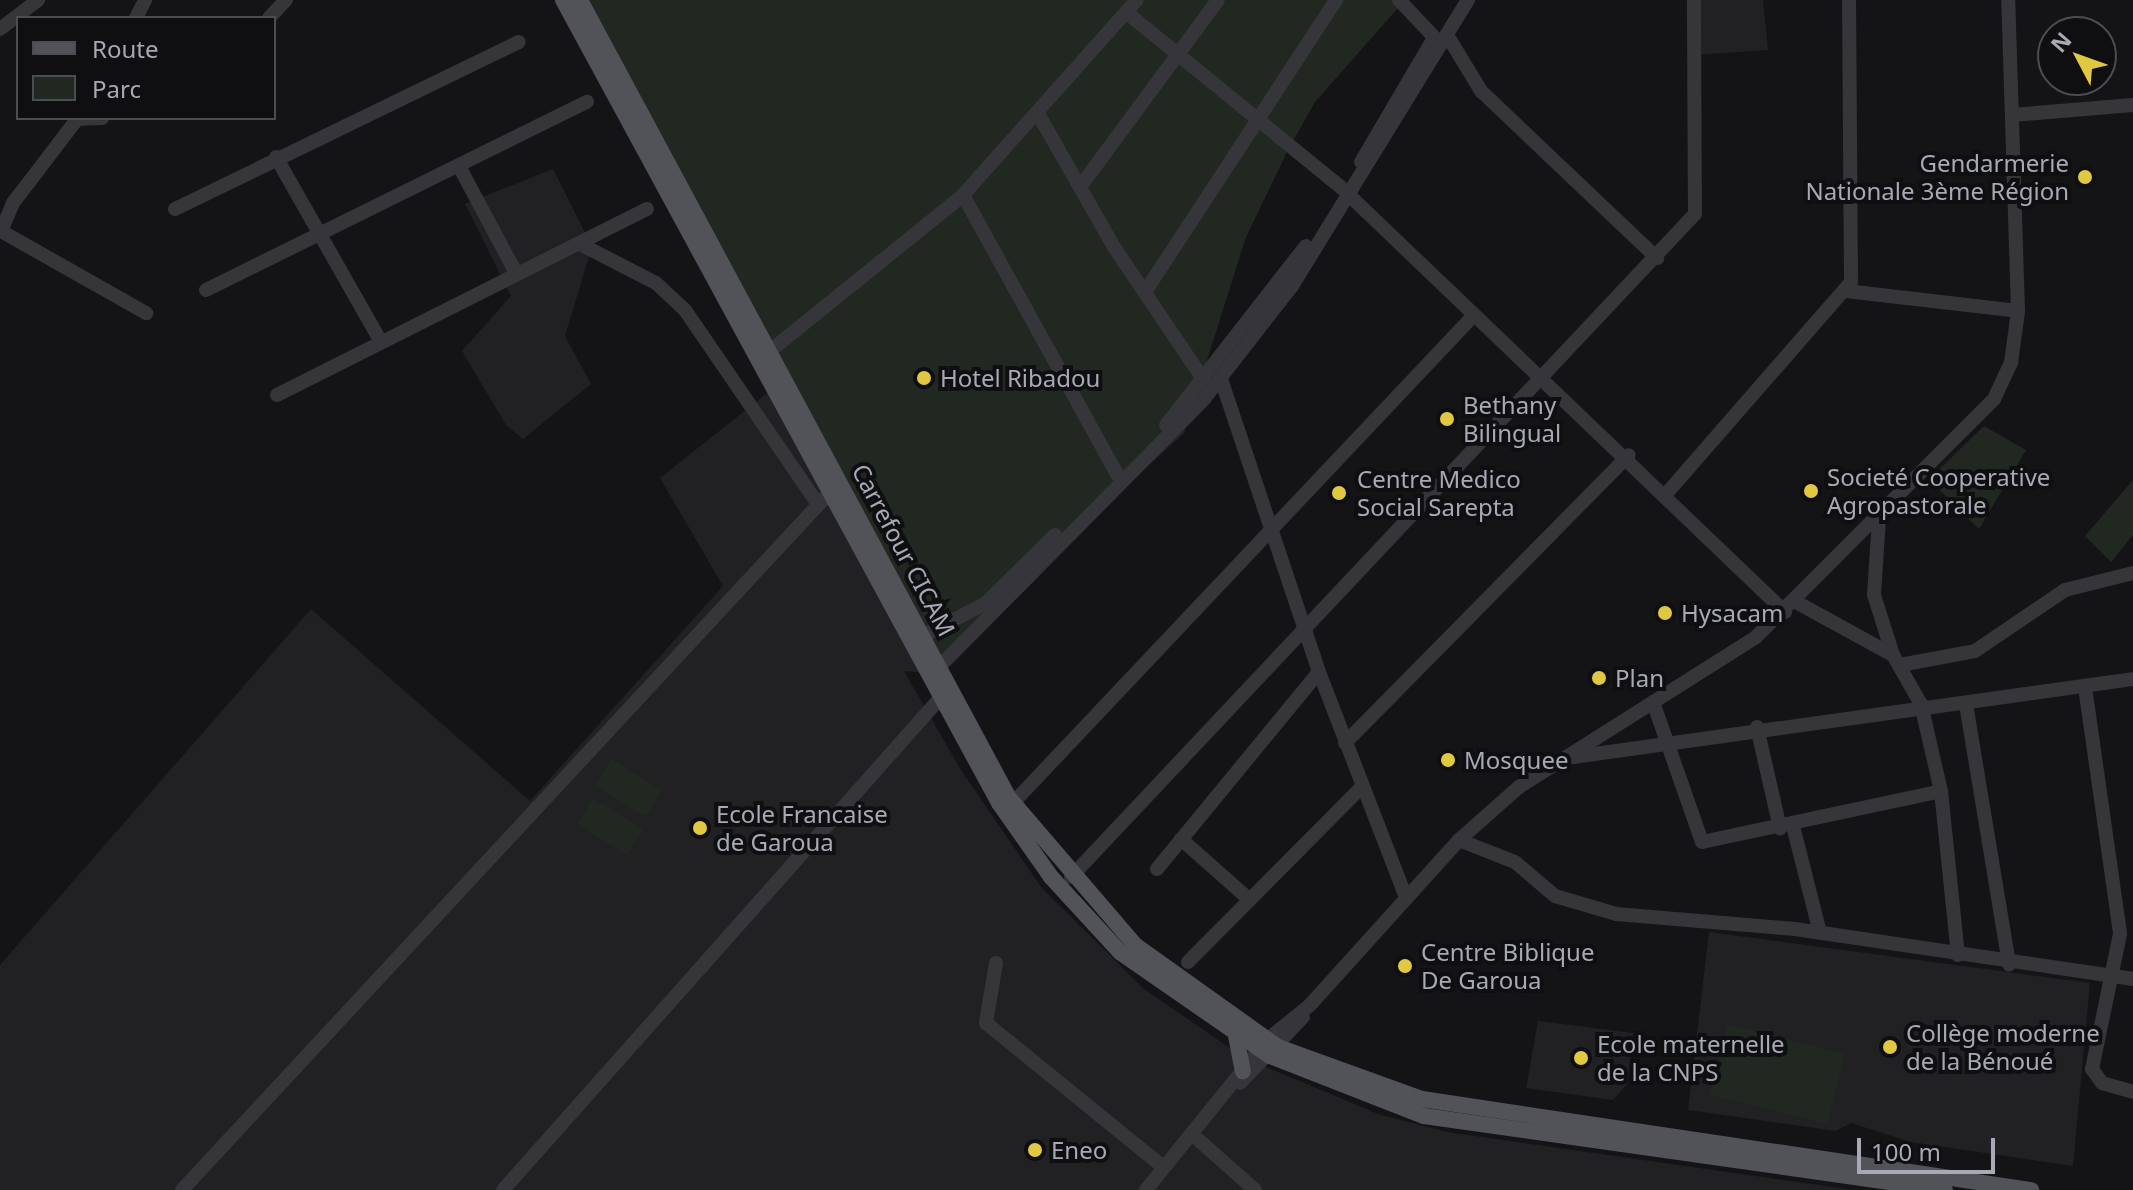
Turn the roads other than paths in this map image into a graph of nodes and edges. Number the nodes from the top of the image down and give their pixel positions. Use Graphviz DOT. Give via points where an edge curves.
graph roads {
  1 [pos="38,0"];
  2 [pos="286,0"];
  3 [pos="563,0"];
  4 [pos="580,0"];
  5 [pos="1137,0"];
  6 [pos="1218,0"];
  7 [pos="1336,0"];
  8 [pos="1399,0"];
  9 [pos="1457,0"];
  10 [pos="1468,0"];
  11 [pos="1694,0"];
  12 [pos="1849,0"];
  13 [pos="2008,0"];
  14 [pos="1126,12"];
  15 [pos="17,16"];
  16 [pos="271,16"];
  17 [pos="16,17"];
  18 [pos="0,29"];
  19 [pos="1441,36"];
  20 [pos="519,42"];
  21 [pos="1179,56"];
  22 [pos="587,102"];
  23 [pos="2133,105"];
  24 [pos="1037,112"];
  25 [pos="2012,115"];
  26 [pos="76,120"];
  27 [pos="1261,122"];
  28 [pos="276,157"];
  29 [pos="460,168"];
  30 [pos="1080,187"];
  31 [pos="1347,193"];
  32 [pos="963,195"];
  33 [pos="175,209"];
  34 [pos="647,209"];
  35 [pos="323,232"];
  36 [pos="0,235"];
  37 [pos="582,245"];
  38 [pos="1657,258"];
  39 [pos="516,273"];
  40 [pos="206,290"];
  41 [pos="1846,291"];
  42 [pos="1145,292"];
  43 [pos="2018,311"];
  44 [pos="146,313"];
  45 [pos="1474,315"];
  46 [pos="380,340"];
  47 [pos="770,351"];
  48 [pos="1221,379"];
  49 [pos="1542,381"];
  50 [pos="1205,382"];
  51 [pos="277,395"];
  52 [pos="1629,455"];
  53 [pos="1117,474"];
  54 [pos="831,491"];
  55 [pos="1667,493"];
  56 [pos="815,500"];
  57 [pos="1879,519"];
  58 [pos="1273,530"];
  59 [pos="2133,573"];
  60 [pos="1790,607"];
  61 [pos="1307,627"];
  62 [pos="923,636"];
  63 [pos="1896,660"];
  64 [pos="939,667"];
  65 [pos="1319,672"];
  66 [pos="2133,679"];
  67 [pos="2085,687"];
  68 [pos="942,696"];
  69 [pos="1653,702"];
  70 [pos="1921,704"];
  71 [pos="1966,704"];
  72 [pos="1757,727"];
  73 [pos="1345,743"];
  74 [pos="1669,745"];
  75 [pos="1562,759"];
  76 [pos="1361,788"];
  77 [pos="1941,791"];
  78 [pos="1013,803"];
  79 [pos="1787,827"];
  80 [pos="1181,839"];
  81 [pos="1459,840"];
  82 [pos="1157,869"];
  83 [pos="1071,877"];
  84 [pos="1406,898"];
  85 [pos="1250,900"];
  86 [pos="1820,933"];
  87 [pos="1958,955"];
  88 [pos="1188,962"];
  89 [pos="996,963"];
  90 [pos="2009,964"];
  91 [pos="2114,976"];
  92 [pos="2133,979"];
  93 [pos="1236,1036"];
  94 [pos="1268,1048"];
  95 [pos="1243,1071"];
  96 [pos="1230,1090"];
  97 [pos="2133,1092"];
  98 [pos="1193,1135"];
  99 [pos="1163,1167"];
  100 [pos="1856,1172"];
  101 [pos="182,1190"];
  102 [pos="503,1190"];
  103 [pos="1146,1190"];
  104 [pos="1255,1190"];
  105 [pos="1945,1190"];
  106 [pos="2031,1190"];
  1 -- 15 [label="street"];
  2 -- 16 [label="street"];
  3 -- 54 [label="main road"];
  4 -- 47 [label="main road, Carrefour CICAM"];
  5 -- 14 [label="street"];
  6 -- 21 [label="street"];
  7 -- 27 [label="street"];
  8 -- 19 [label="street"];
  9 -- 19 [label="street"];
  10 -- 19 [label="street"];
  11 -- 38 [label="street" via="1695,214"];
  12 -- 41 [label="street" via="1855,142"];
  13 -- 25 [label="street"];
  14 -- 21 [label="street"];
  14 -- 24 [label="street"];
  17 -- 18 [label="street"];
  19 -- 31 [label="street"];
  19 -- 38 [label="street" via="1481,91"];
  20 -- 28 [label="street"];
  21 -- 27 [label="street"];
  21 -- 30 [label="street"];
  22 -- 29 [label="street"];
  23 -- 25 [label="street"];
  24 -- 30 [label="street"];
  24 -- 32 [label="street"];
  25 -- 43 [label="street"];
  26 -- 36 [label="street" via="13,203"];
  27 -- 31 [label="street"];
  27 -- 42 [label="street"];
  28 -- 33 [label="street"];
  28 -- 35 [label="street"];
  29 -- 35 [label="street"];
  29 -- 39 [label="street"];
  30 -- 42 [label="street"];
  31 -- 45 [label="street"];
  31 -- 48 [label="street"];
  31 -- 50 [label="street"];
  32 -- 47 [label="street"];
  32 -- 53 [label="street"];
  34 -- 37 [label="street"];
  35 -- 40 [label="street"];
  35 -- 46 [label="street"];
  36 -- 44 [label="street"];
  37 -- 39 [label="street"];
  37 -- 56 [label="street" via="656,283 685,310"];
  38 -- 49 [label="street"];
  39 -- 46 [label="street"];
  41 -- 43 [label="street"];
  41 -- 55 [label="street"];
  42 -- 50 [label="street"];
  43 -- 57 [label="street" via="2011,363 1994,399"];
  45 -- 49 [label="street"];
  45 -- 58 [label="street"];
  46 -- 51 [label="street"];
  47 -- 62 [label="main road, Carrefour CICAM"];
  48 -- 58 [label="street"];
  48 -- 64 [label="street"];
  49 -- 52 [label="street"];
  49 -- 61 [label="street"];
  50 -- 53 [label="street"];
  52 -- 55 [label="street"];
  52 -- 73 [label="street"];
  53 -- 62 [label="street" via="986,603"];
  54 -- 56 [label="street"];
  54 -- 68 [label="main road"];
  55 -- 60 [label="street"];
  56 -- 101 [label="street"];
  57 -- 60 [label="street"];
  57 -- 63 [label="street" via="1874,595"];
  58 -- 61 [label="street"];
  58 -- 78 [label="street"];
  59 -- 63 [label="street" via="2065,590 1975,651"];
  60 -- 63 [label="street"];
  60 -- 69 [label="street" via="1726,661"];
  61 -- 65 [label="street"];
  61 -- 83 [label="street"];
  62 -- 64 [label="main road, Carrefour CICAM"];
  63 -- 70 [label="street"];
  64 -- 78 [label="main road, Carrefour CICAM"];
  65 -- 73 [label="street"];
  65 -- 80 [label="street"];
  66 -- 67 [label="street"];
  67 -- 71 [label="street"];
  67 -- 91 [label="street" via="2118,900"];
  68 -- 93 [label="main road" via="999,803 1051,877 1121,953"];
  68 -- 102 [label="street"];
  69 -- 74 [label="street"];
  69 -- 75 [label="street"];
  70 -- 71 [label="street"];
  70 -- 72 [label="street"];
  70 -- 77 [label="street"];
  71 -- 90 [label="street"];
  72 -- 74 [label="street"];
  72 -- 79 [label="street"];
  73 -- 76 [label="street"];
  74 -- 75 [label="street"];
  74 -- 79 [label="street" via="1702,842"];
  75 -- 81 [label="street"];
  76 -- 84 [label="street"];
  76 -- 85 [label="street"];
  77 -- 79 [label="street"];
  77 -- 87 [label="street"];
  78 -- 83 [label="main road, Carrefour CICAM"];
  79 -- 86 [label="street"];
  80 -- 82 [label="street"];
  80 -- 85 [label="street"];
  81 -- 84 [label="street"];
  81 -- 86 [label="street" via="1515,862 1555,896 1616,914"];
  83 -- 94 [label="main road, Carrefour CICAM" via="1135,945"];
  84 -- 94 [label="street"];
  85 -- 88 [label="street"];
  86 -- 87 [label="street"];
  87 -- 90 [label="street"];
  89 -- 99 [label="street" via="986,1023"];
  90 -- 91 [label="street"];
  91 -- 92 [label="street"];
  91 -- 97 [label="street" via="2101,1004 2092,1069 2102,1083"];
  93 -- 94 [label="main road"];
  93 -- 95 [label="main road"];
  94 -- 95 [label="street"];
  94 -- 96 [label="street"];
  94 -- 100 [label="main road" via="1367,1084 1479,1112"];
  95 -- 96 [label="street"];
  96 -- 98 [label="street"];
  98 -- 99 [label="street"];
  98 -- 104 [label="street"];
  99 -- 103 [label="street"];
  100 -- 105 [label="main road"];
  100 -- 106 [label="main road"];
}
